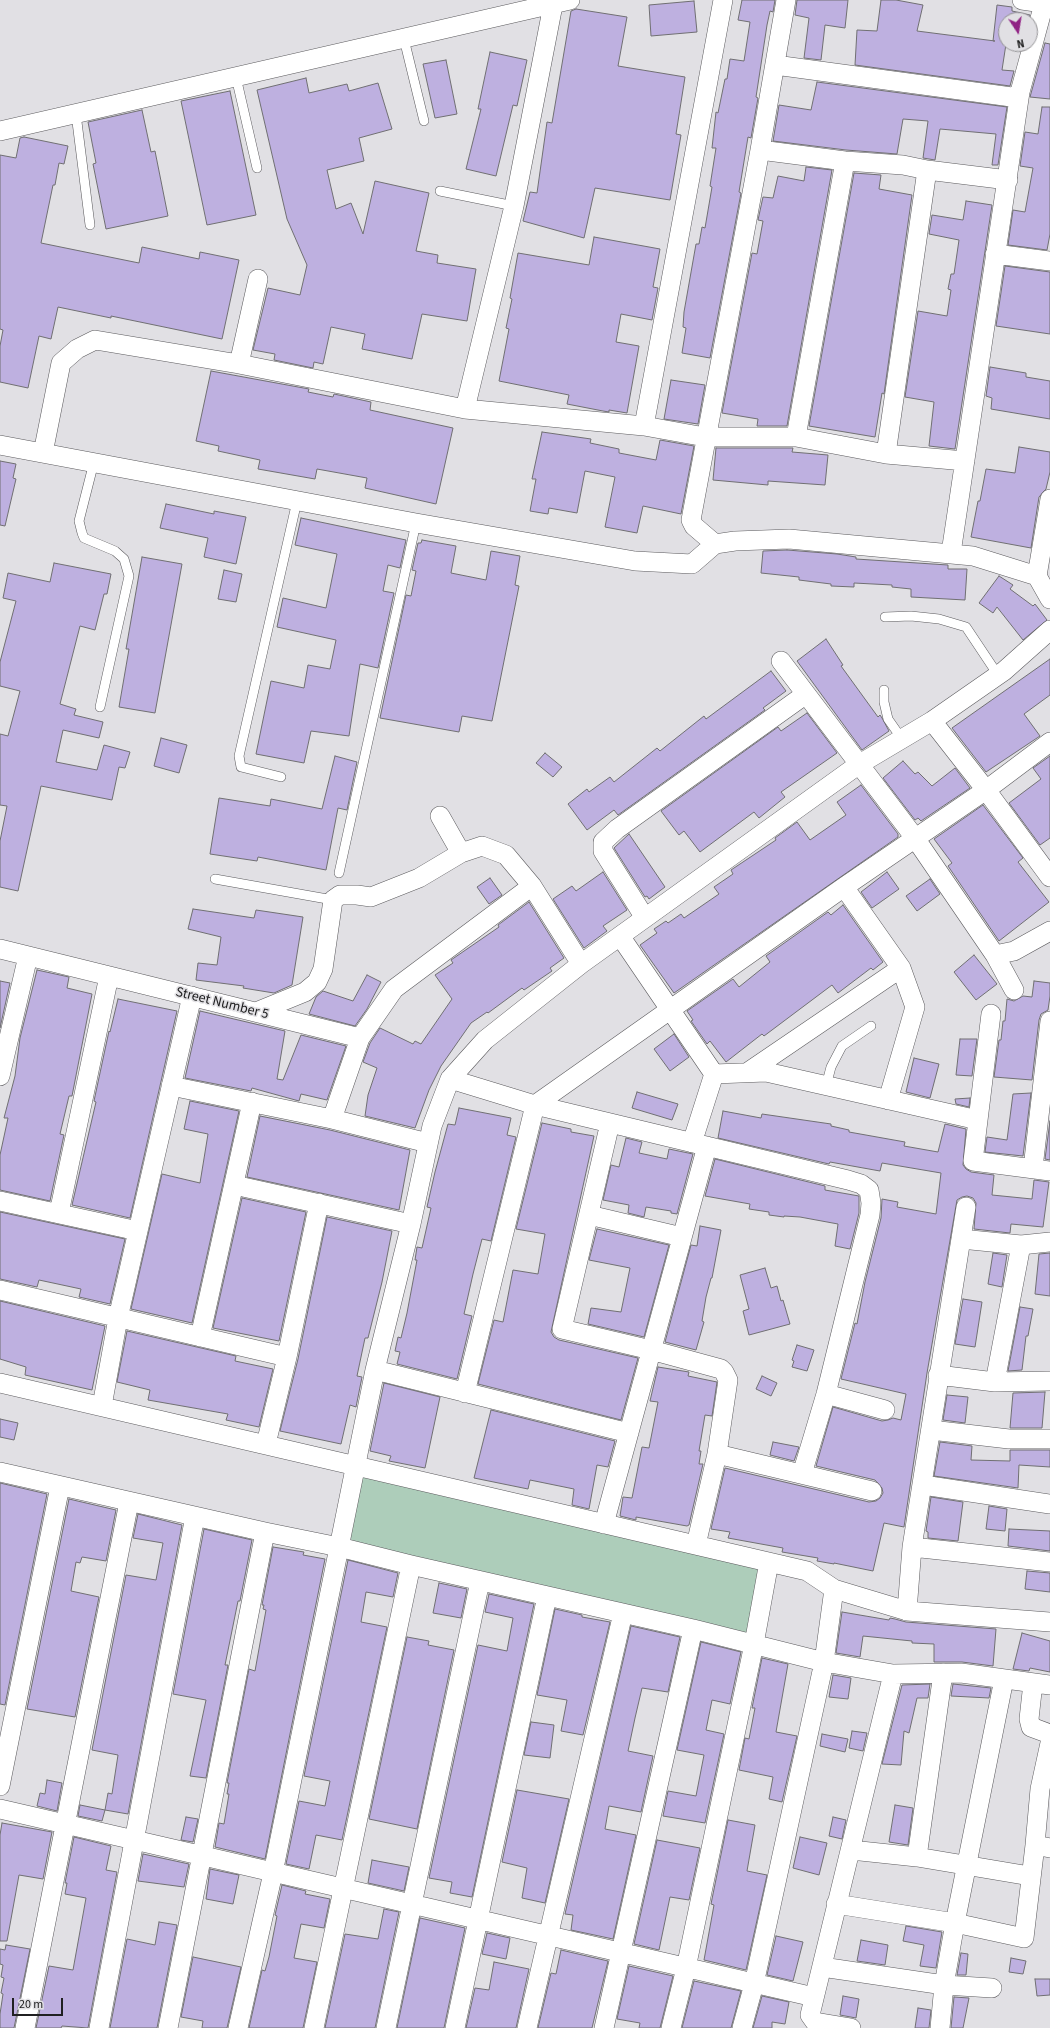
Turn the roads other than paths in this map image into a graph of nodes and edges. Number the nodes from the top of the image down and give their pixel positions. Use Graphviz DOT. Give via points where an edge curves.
graph roads {
  1 [pos="723,0"];
  2 [pos="786,0"];
  3 [pos="1022,0"];
  4 [pos="562,2"];
  5 [pos="1046,2"];
  6 [pos="404,39"];
  7 [pos="775,65"];
  8 [pos="236,77"];
  9 [pos="1020,98"];
  10 [pos="76,114"];
  11 [pos="424,121"];
  12 [pos="0,131"];
  13 [pos="760,150"];
  14 [pos="845,161"];
  15 [pos="257,168"];
  16 [pos="927,170"];
  17 [pos="1008,180"];
  18 [pos="440,191"];
  19 [pos="514,206"];
  20 [pos="90,225"];
  21 [pos="995,254"];
  22 [pos="1050,261"];
  23 [pos="258,279"];
  24 [pos="239,364"];
  25 [pos="465,409"];
  26 [pos="644,426"];
  27 [pos="705,437"];
  28 [pos="796,437"];
  29 [pos="0,445"];
  30 [pos="43,453"];
  31 [pos="886,454"];
  32 [pos="964,461"];
  33 [pos="94,462"];
  34 [pos="1050,500"];
  35 [pos="297,501"];
  36 [pos="416,523"];
  37 [pos="715,544"];
  38 [pos="951,553"];
  39 [pos="1036,576"];
  40 [pos="1050,599"];
  41 [pos="885,617"];
  42 [pos="1050,630"];
  43 [pos="782,661"];
  44 [pos="998,675"];
  45 [pos="884,690"];
  46 [pos="806,694"];
  47 [pos="100,707"];
  48 [pos="932,721"];
  49 [pos="902,739"];
  50 [pos="1050,742"];
  51 [pos="858,765"];
  52 [pos="281,777"];
  53 [pos="986,790"];
  54 [pos="440,816"];
  55 [pos="915,838"];
  56 [pos="461,853"];
  57 [pos="1047,865"];
  58 [pos="339,873"];
  59 [pos="215,879"];
  60 [pos="532,886"];
  61 [pos="844,887"];
  62 [pos="333,900"];
  63 [pos="645,918"];
  64 [pos="1050,931"];
  65 [pos="620,936"];
  66 [pos="0,949"];
  67 [pos="995,955"];
  68 [pos="28,956"];
  69 [pos="581,964"];
  70 [pos="901,968"];
  71 [pos="109,976"];
  72 [pos="1014,990"];
  73 [pos="192,996"];
  74 [pos="670,1010"];
  75 [pos="256,1012"];
  76 [pos="991,1014"];
  77 [pos="1050,1022"];
  78 [pos="871,1026"];
  79 [pos="360,1038"];
  80 [pos="3,1053"];
  81 [pos="748,1072"];
  82 [pos="714,1074"];
  83 [pos="0,1076"];
  84 [pos="450,1079"];
  85 [pos="171,1086"];
  86 [pos="826,1086"];
  87 [pos="888,1100"];
  88 [pos="252,1102"];
  89 [pos="535,1105"];
  90 [pos="332,1118"];
  91 [pos="978,1120"];
  92 [pos="610,1123"];
  93 [pos="428,1143"];
  94 [pos="700,1145"];
  95 [pos="1042,1169"];
  96 [pos="234,1185"];
  97 [pos="0,1201"];
  98 [pos="319,1203"];
  99 [pos="966,1207"];
  100 [pos="59,1213"];
  101 [pos="589,1214"];
  102 [pos="411,1224"];
  103 [pos="138,1231"];
  104 [pos="682,1237"];
  105 [pos="961,1239"];
  106 [pos="1050,1242"];
  107 [pos="1021,1245"];
  108 [pos="0,1290"];
  109 [pos="118,1318"];
  110 [pos="200,1337"];
  111 [pos="651,1350"];
  112 [pos="287,1358"];
  113 [pos="375,1370"];
  114 [pos="938,1375"];
  115 [pos="1050,1380"];
  116 [pos="995,1382"];
  117 [pos="0,1383"];
  118 [pos="465,1393"];
  119 [pos="826,1394"];
  120 [pos="102,1406"];
  121 [pos="886,1410"];
  122 [pos="931,1430"];
  123 [pos="629,1433"];
  124 [pos="1050,1439"];
  125 [pos="266,1444"];
  126 [pos="717,1454"];
  127 [pos="355,1467"];
  128 [pos="0,1472"];
  129 [pos="802,1474"];
  130 [pos="923,1485"];
  131 [pos="60,1486"];
  132 [pos="872,1491"];
  133 [pos="129,1502"];
  134 [pos="1050,1504"];
  135 [pos="195,1516"];
  136 [pos="604,1524"];
  137 [pos="265,1532"];
  138 [pos="696,1545"];
  139 [pos="339,1547"];
  140 [pos="912,1548"];
  141 [pos="769,1562"];
  142 [pos="1050,1562"];
  143 [pos="411,1565"];
  144 [pos="480,1581"];
  145 [pos="834,1589"];
  146 [pos="547,1596"];
  147 [pos="907,1611"];
  148 [pos="623,1613"];
  149 [pos="1050,1622"];
  150 [pos="693,1629"];
  151 [pos="754,1644"];
  152 [pos="824,1662"];
  153 [pos="943,1673"];
  154 [pos="893,1674"];
  155 [pos="1004,1679"];
  156 [pos="1042,1684"];
  157 [pos="1050,1734"];
  158 [pos="1050,1743"];
  159 [pos="0,1786"];
  160 [pos="1045,1790"];
  161 [pos="0,1809"];
  162 [pos="66,1825"];
  163 [pos="134,1840"];
  164 [pos="1042,1847"];
  165 [pos="851,1850"];
  166 [pos="202,1856"];
  167 [pos="917,1857"];
  168 [pos="966,1866"];
  169 [pos="272,1872"];
  170 [pos="1030,1876"];
  171 [pos="343,1889"];
  172 [pos="412,1904"];
  173 [pos="836,1904"];
  174 [pos="479,1920"];
  175 [pos="955,1923"];
  176 [pos="549,1937"];
  177 [pos="620,1953"];
  178 [pos="822,1966"];
  179 [pos="686,1968"];
  180 [pos="754,1984"];
  181 [pos="944,1985"];
  182 [pos="992,1988"];
  183 [pos="814,1997"];
  184 [pos="25,2028"];
  185 [pos="99,2028"];
  186 [pos="168,2028"];
  187 [pos="238,2028"];
  188 [pos="314,2028"];
  189 [pos="386,2028"];
  190 [pos="455,2028"];
  191 [pos="527,2028"];
  192 [pos="604,2028"];
  193 [pos="671,2028"];
  194 [pos="742,2028"];
  195 [pos="851,2028"];
  196 [pos="940,2028"];
  1 -- 26 [label="street"];
  2 -- 7 [label="street"];
  3 -- 5 [label="street"];
  4 -- 6 [label="street"];
  4 -- 19 [label="street"];
  5 -- 9 [label="street"];
  6 -- 8 [label="street"];
  6 -- 11 [label="lane"];
  7 -- 9 [label="street"];
  7 -- 13 [label="street"];
  8 -- 10 [label="street"];
  8 -- 15 [label="lane"];
  9 -- 17 [label="street"];
  10 -- 12 [label="street"];
  10 -- 20 [label="lane"];
  13 -- 14 [label="street"];
  13 -- 27 [label="street"];
  14 -- 16 [label="street" via="903,165"];
  14 -- 28 [label="street"];
  16 -- 17 [label="street"];
  16 -- 31 [label="street"];
  17 -- 21 [label="street"];
  18 -- 19 [label="lane"];
  19 -- 25 [label="street"];
  21 -- 22 [label="street"];
  21 -- 32 [label="street"];
  23 -- 24 [label="street"];
  24 -- 25 [label="street"];
  24 -- 30 [label="street" via="95,340 77,349 61,363"];
  25 -- 26 [label="street"];
  26 -- 27 [label="street"];
  27 -- 28 [label="street"];
  27 -- 37 [label="street" via="691,520 694,526"];
  28 -- 31 [label="street"];
  29 -- 30 [label="street"];
  30 -- 33 [label="street"];
  31 -- 32 [label="street"];
  32 -- 38 [label="street"];
  33 -- 35 [label="street"];
  33 -- 47 [label="lane" via="79,521 82,533 84,538 115,552 124,559 129,576"];
  34 -- 39 [label="street"];
  35 -- 36 [label="street"];
  35 -- 52 [label="lane" via="239,756 242,767"];
  36 -- 37 [label="street" via="634,561 692,564"];
  36 -- 58 [label="lane"];
  37 -- 38 [label="street" via="789,539"];
  38 -- 39 [label="street" via="973,556"];
  39 -- 40 [label="street"];
  41 -- 44 [label="lane" via="939,619 966,627"];
  42 -- 44 [label="street"];
  43 -- 46 [label="street"];
  44 -- 48 [label="street"];
  45 -- 49 [label="lane" via="888,719"];
  46 -- 51 [label="street"];
  46 -- 63 [label="street" via="617,829 603,842 603,852"];
  48 -- 49 [label="street"];
  48 -- 53 [label="street"];
  49 -- 51 [label="street"];
  50 -- 53 [label="street"];
  51 -- 55 [label="street"];
  51 -- 63 [label="street"];
  53 -- 55 [label="street"];
  53 -- 57 [label="street"];
  54 -- 56 [label="street"];
  55 -- 61 [label="street"];
  55 -- 67 [label="street"];
  56 -- 60 [label="street" via="482,846 494,849 506,855"];
  56 -- 62 [label="street" via="419,878 370,897 340,895"];
  59 -- 62 [label="lane"];
  60 -- 69 [label="street"];
  60 -- 79 [label="street" via="394,989"];
  61 -- 70 [label="street"];
  61 -- 74 [label="street"];
  62 -- 75 [label="street" via="323,969 317,982 305,992"];
  63 -- 65 [label="street"];
  64 -- 67 [label="street" via="1014,951"];
  65 -- 69 [label="street"];
  65 -- 74 [label="street"];
  66 -- 68 [label="street, Street Number 5"];
  67 -- 72 [label="street"];
  68 -- 71 [label="street, Street Number 5"];
  68 -- 80 [label="street"];
  69 -- 84 [label="street" via="485,1040"];
  70 -- 81 [label="street"];
  70 -- 87 [label="street" via="915,1006"];
  71 -- 73 [label="street, Street Number 5"];
  71 -- 100 [label="street"];
  73 -- 75 [label="street, Street Number 5"];
  73 -- 85 [label="street"];
  74 -- 82 [label="street"];
  74 -- 89 [label="street"];
  75 -- 79 [label="street, Street Number 5"];
  76 -- 91 [label="street"];
  77 -- 95 [label="street"];
  78 -- 86 [label="lane" via="842,1046 831,1066"];
  79 -- 90 [label="street"];
  80 -- 83 [label="street"];
  81 -- 82 [label="street"];
  81 -- 86 [label="street" via="766,1072"];
  82 -- 94 [label="street"];
  84 -- 89 [label="street"];
  84 -- 93 [label="street"];
  85 -- 88 [label="street"];
  85 -- 103 [label="street"];
  86 -- 87 [label="street"];
  87 -- 91 [label="street"];
  88 -- 90 [label="street"];
  88 -- 96 [label="street"];
  89 -- 92 [label="street"];
  89 -- 118 [label="street"];
  90 -- 93 [label="street"];
  91 -- 95 [label="street" via="973,1161"];
  92 -- 94 [label="street"];
  92 -- 101 [label="street"];
  93 -- 102 [label="street"];
  94 -- 104 [label="street"];
  94 -- 119 [label="street" via="848,1180 869,1190 870,1215"];
  96 -- 98 [label="street"];
  96 -- 110 [label="street"];
  97 -- 100 [label="street"];
  98 -- 102 [label="street"];
  98 -- 112 [label="street"];
  99 -- 105 [label="street"];
  100 -- 103 [label="street"];
  101 -- 104 [label="street"];
  101 -- 111 [label="street" via="562,1329"];
  102 -- 113 [label="street"];
  103 -- 109 [label="street"];
  104 -- 111 [label="street"];
  105 -- 107 [label="street"];
  105 -- 114 [label="street"];
  106 -- 107 [label="street"];
  107 -- 116 [label="street"];
  108 -- 109 [label="street"];
  109 -- 110 [label="street"];
  109 -- 120 [label="street"];
  110 -- 112 [label="street"];
  111 -- 123 [label="street"];
  111 -- 126 [label="street" via="721,1368 724,1372 728,1380"];
  112 -- 125 [label="street"];
  113 -- 118 [label="street"];
  113 -- 127 [label="street"];
  114 -- 116 [label="street"];
  114 -- 122 [label="street"];
  115 -- 116 [label="street"];
  117 -- 120 [label="street"];
  118 -- 123 [label="street"];
  119 -- 121 [label="street"];
  119 -- 129 [label="street"];
  120 -- 125 [label="street"];
  122 -- 124 [label="street" via="1009,1438"];
  122 -- 130 [label="street"];
  123 -- 136 [label="street"];
  125 -- 127 [label="street"];
  126 -- 129 [label="street"];
  126 -- 138 [label="street"];
  127 -- 136 [label="street"];
  127 -- 139 [label="street"];
  128 -- 131 [label="street"];
  129 -- 132 [label="street"];
  130 -- 134 [label="street"];
  130 -- 140 [label="street"];
  131 -- 133 [label="street"];
  131 -- 159 [label="street"];
  133 -- 135 [label="street"];
  133 -- 162 [label="street"];
  135 -- 137 [label="street"];
  135 -- 163 [label="street"];
  136 -- 138 [label="street"];
  137 -- 139 [label="street"];
  137 -- 166 [label="street"];
  138 -- 141 [label="street"];
  139 -- 143 [label="street"];
  139 -- 169 [label="street"];
  140 -- 142 [label="street"];
  140 -- 147 [label="street"];
  141 -- 145 [label="street" via="807,1571"];
  141 -- 151 [label="street"];
  143 -- 144 [label="street"];
  143 -- 171 [label="street"];
  144 -- 146 [label="street"];
  144 -- 172 [label="street"];
  145 -- 147 [label="street"];
  145 -- 152 [label="street"];
  146 -- 148 [label="street"];
  146 -- 174 [label="street"];
  147 -- 149 [label="street"];
  148 -- 150 [label="street"];
  148 -- 176 [label="street"];
  150 -- 151 [label="street"];
  150 -- 177 [label="street"];
  151 -- 152 [label="street"];
  151 -- 179 [label="street"];
  152 -- 154 [label="street"];
  152 -- 180 [label="street"];
  153 -- 154 [label="street"];
  153 -- 155 [label="street"];
  153 -- 167 [label="street"];
  154 -- 165 [label="street"];
  155 -- 156 [label="street"];
  155 -- 168 [label="street"];
  156 -- 157 [label="street" via="1029,1720 1031,1727"];
  158 -- 160 [label="street"];
  160 -- 164 [label="street"];
  161 -- 162 [label="street"];
  162 -- 163 [label="street"];
  162 -- 184 [label="street"];
  163 -- 166 [label="street"];
  163 -- 185 [label="street"];
  164 -- 170 [label="street"];
  165 -- 167 [label="street"];
  165 -- 173 [label="street"];
  166 -- 169 [label="street"];
  166 -- 186 [label="street"];
  167 -- 168 [label="street"];
  168 -- 170 [label="street"];
  168 -- 175 [label="street"];
  169 -- 171 [label="street"];
  169 -- 187 [label="street"];
  170 -- 175 [label="street" via="1024,1938"];
  171 -- 172 [label="street"];
  171 -- 188 [label="street"];
  172 -- 174 [label="street"];
  172 -- 189 [label="street"];
  173 -- 175 [label="street"];
  173 -- 178 [label="street"];
  174 -- 176 [label="street"];
  174 -- 190 [label="street"];
  175 -- 181 [label="street"];
  176 -- 177 [label="street"];
  176 -- 191 [label="street"];
  177 -- 179 [label="street"];
  177 -- 192 [label="street"];
  178 -- 181 [label="street"];
  178 -- 183 [label="street"];
  179 -- 180 [label="street"];
  179 -- 193 [label="street"];
  180 -- 183 [label="street"];
  180 -- 194 [label="street"];
  181 -- 182 [label="street"];
  181 -- 196 [label="street"];
  183 -- 195 [label="street" via="810,2015 815,2022"];
}
